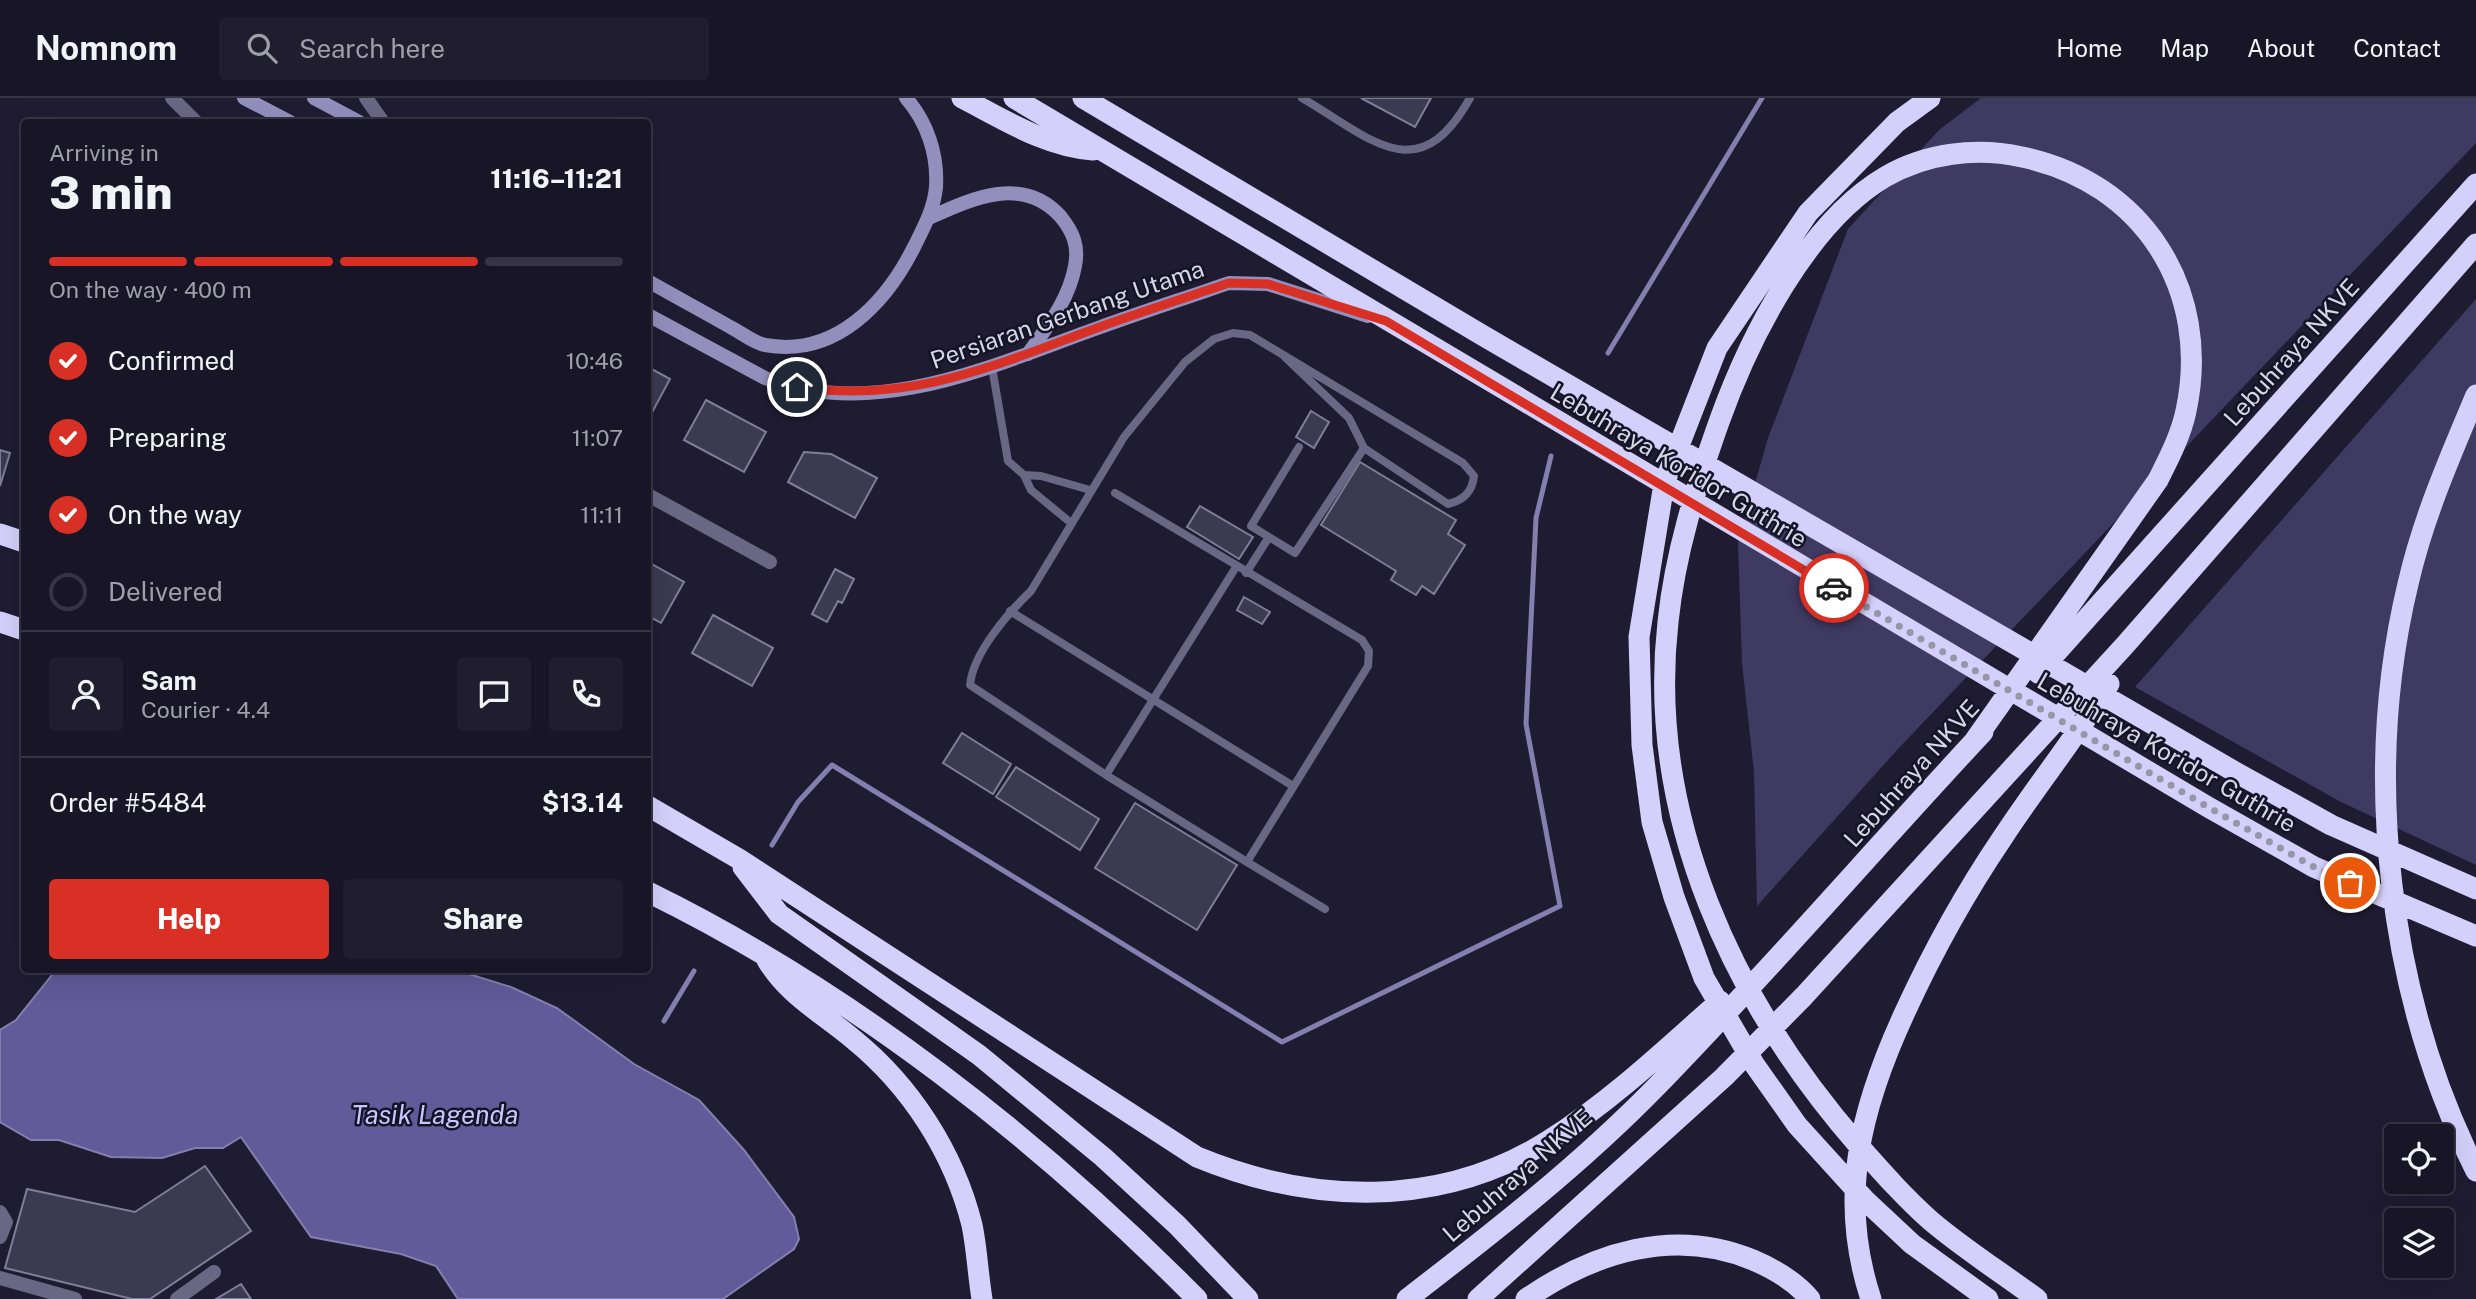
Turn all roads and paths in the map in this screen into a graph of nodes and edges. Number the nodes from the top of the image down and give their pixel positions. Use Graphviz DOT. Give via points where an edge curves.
graph roads {
  1 [pos="172,98"];
  2 [pos="244,98"];
  3 [pos="314,98"];
  4 [pos="366,98"];
  5 [pos="906,98"];
  6 [pos="962,98"];
  7 [pos="1013,98"];
  8 [pos="1083,98"];
  9 [pos="1112,98"];
  10 [pos="1303,98"];
  11 [pos="1471,98"];
  12 [pos="1930,98"];
  13 [pos="193,119"];
  14 [pos="284,119"];
  15 [pos="353,119"];
  16 [pos="381,119"];
  17 [pos="1136,129"];
  18 [pos="1102,151"];
  19 [pos="2476,184"];
  20 [pos="929,218"];
  21 [pos="2476,244"];
  22 [pos="651,283"];
  23 [pos="651,317"];
  24 [pos="1386,321"];
  25 [pos="1027,355"];
  26 [pos="1285,357"];
  27 [pos="992,367"];
  28 [pos="2476,395"];
  29 [pos="1299,447"];
  30 [pos="1364,448"];
  31 [pos="1024,475"];
  32 [pos="1090,490"];
  33 [pos="1115,494"];
  34 [pos="651,497"];
  35 [pos="1072,523"];
  36 [pos="0,534"];
  37 [pos="1269,537"];
  38 [pos="21,541"];
  39 [pos="770,562"];
  40 [pos="1236,567"];
  41 [pos="1246,573"];
  42 [pos="1010,611"];
  43 [pos="0,622"];
  44 [pos="21,629"];
  45 [pos="2126,644"];
  46 [pos="1152,701"];
  47 [pos="1975,740"];
  48 [pos="1106,775"];
  49 [pos="1293,786"];
  50 [pos="651,808"];
  51 [pos="738,859"];
  52 [pos="1247,862"];
  53 [pos="2476,889"];
  54 [pos="651,894"];
  55 [pos="1325,909"];
  56 [pos="1815,918"];
  57 [pos="2476,936"];
  58 [pos="764,955"];
  59 [pos="2476,1171"];
  60 [pos="0,1212"];
  61 [pos="0,1237"];
  62 [pos="214,1272"];
  63 [pos="0,1278"];
  64 [pos="75,1299"];
  65 [pos="177,1299"];
  66 [pos="982,1299"];
  67 [pos="1197,1299"];
  68 [pos="1248,1299"];
  69 [pos="1407,1299"];
  70 [pos="1478,1299"];
  71 [pos="1526,1299"];
  72 [pos="1810,1299"];
  73 [pos="1871,1299"];
  74 [pos="1988,1299"];
  75 [pos="2037,1299"];
  1 -- 13 [label="street"];
  2 -- 14 [label="main road"];
  3 -- 15 [label="main road"];
  4 -- 16 [label="street"];
  5 -- 20 [label="main road" via="926,125 932,146 936,186"];
  6 -- 18 [label="highway" via="1038,137 1074,149"];
  7 -- 18 [label="highway, Lebuhraya Koridor Guthrie"];
  8 -- 17 [label="highway, Lebuhraya Koridor Guthrie"];
  9 -- 17 [label="highway"];
  10 -- 11 [label="lane" via="1385,146 1406,152 1428,148 1439,139"];
  12 -- 74 [label="highway" via="1889,130 1808,213 1717,348 1664,484 1639,638 1642,745 1652,822 1674,897 1704,978 1754,1064 1797,1125 1866,1201 1912,1244"];
  17 -- 53 [label="highway, Lebuhraya Koridor Guthrie" via="2237,773 2331,825"];
  18 -- 24 [label="highway, Lebuhraya Koridor Guthrie"];
  19 -- 47 [label="highway, Lebuhraya NKVE" via="2106,600"];
  20 -- 22 [label="main road" via="903,269 868,312 835,336 801,345 764,345"];
  20 -- 25 [label="main road" via="978,197 1019,193 1039,199 1070,228 1077,246 1069,289"];
  21 -- 45 [label="highway"];
  23 -- 27 [label="main road, Persiaran Gerbang Utama" via="765,378 840,394 947,382"];
  24 -- 25 [label="main road, Persiaran Gerbang Utama" via="1268,284 1229,283"];
  24 -- 57 [label="highway, Lebuhraya Koridor Guthrie" via="2314,867"];
  25 -- 27 [label="main road, Persiaran Gerbang Utama"];
  26 -- 30 [label="lane" via="1349,418"];
  26 -- 30 [label="lane" via="1463,463 1474,476 1473,487 1448,504"];
  26 -- 32 [label="lane" via="1250,335 1233,333 1214,339 1185,362 1124,437"];
  27 -- 31 [label="lane" via="1009,461"];
  28 -- 59 [label="highway" via="2434,498 2407,586 2392,684 2385,813 2401,948 2429,1058"];
  29 -- 37 [label="lane" via="1251,526"];
  30 -- 37 [label="lane" via="1295,553"];
  31 -- 32 [label="lane"];
  31 -- 35 [label="lane" via="1031,490"];
  32 -- 35 [label="lane"];
  33 -- 40 [label="lane"];
  34 -- 39 [label="street"];
  35 -- 42 [label="lane" via="1031,591"];
  36 -- 38 [label="highway"];
  37 -- 41 [label="lane"];
  40 -- 41 [label="lane"];
  40 -- 46 [label="lane"];
  41 -- 49 [label="lane" via="1362,640 1369,651 1368,666"];
  42 -- 46 [label="lane"];
  42 -- 48 [label="lane" via="971,671 970,685"];
  43 -- 44 [label="highway"];
  45 -- 70 [label="highway" via="1764,1037"];
  45 -- 73 [label="highway" via="2091,713 1946,925 1875,1081 1855,1176 1858,1243"];
  46 -- 48 [label="lane"];
  46 -- 49 [label="lane"];
  47 -- 56 [label="highway, Lebuhraya NKVE"];
  47 -- 75 [label="highway" via="2158,480 2186,411 2190,334 2166,258 2119,201 2054,164 2011,154 1974,152 1931,158 1886,177 1835,216 1790,278 1739,367 1690,503 1667,623 1666,716 1675,795 1695,869 1730,959 1778,1042 1821,1102 1891,1182 1931,1220"];
  48 -- 52 [label="lane"];
  49 -- 52 [label="lane"];
  50 -- 51 [label="highway"];
  51 -- 56 [label="highway" via="1197,1157 1257,1179 1325,1192 1398,1192 1444,1184 1485,1172 1546,1143 1629,1082"];
  51 -- 68 [label="highway" via="779,914 979,1055 1041,1105 1177,1225"];
  52 -- 55 [label="lane"];
  54 -- 58 [label="highway"];
  56 -- 69 [label="highway, Lebuhraya NKVE" via="1655,1088 1518,1214"];
  58 -- 66 [label="highway" via="777,977 801,1000 874,1058 939,1139 972,1226"];
  58 -- 67 [label="highway" via="848,1008 986,1111 1096,1202"];
  60 -- 61 [label="street" via="6,1222"];
  62 -- 65 [label="street"];
  63 -- 64 [label="street"];
  71 -- 72 [label="highway" via="1602,1258 1666,1244 1733,1251 1773,1268"];
}
